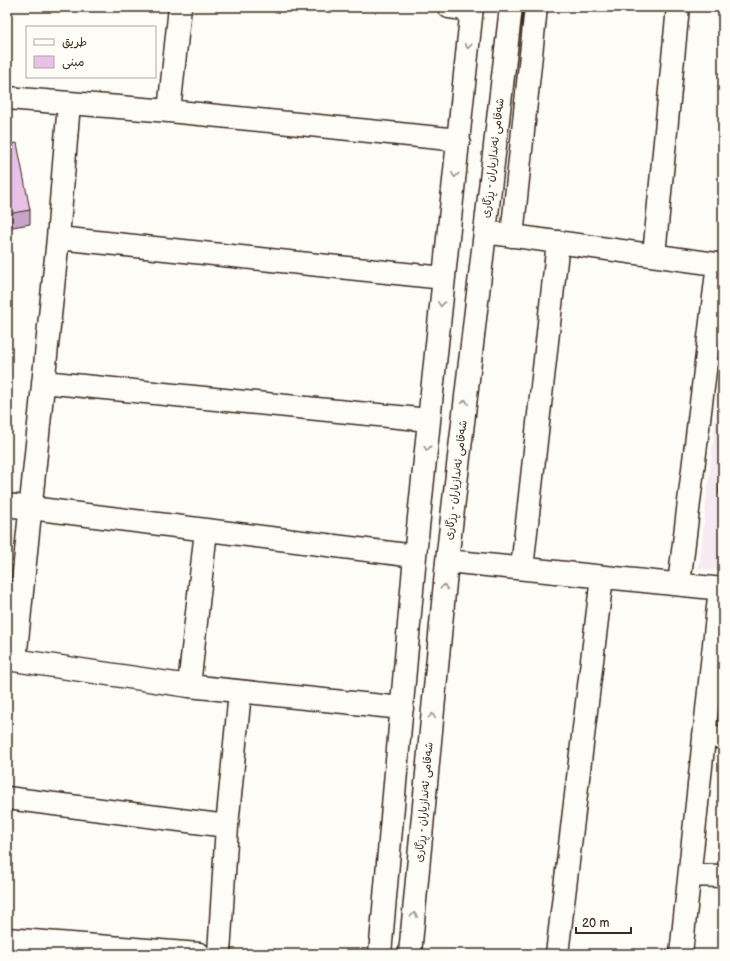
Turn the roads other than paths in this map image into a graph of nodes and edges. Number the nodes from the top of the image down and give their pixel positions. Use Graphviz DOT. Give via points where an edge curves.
graph roads {
  1 [pos="180,7"];
  2 [pos="449,7"];
  3 [pos="511,7"];
  4 [pos="536,7"];
  5 [pos="678,7"];
  6 [pos="472,8"];
  7 [pos="7,98"];
  8 [pos="69,103"];
  9 [pos="170,111"];
  10 [pos="458,140"];
  11 [pos="485,232"];
  12 [pos="512,236"];
  13 [pos="58,238"];
  14 [pos="558,242"];
  15 [pos="654,255"];
  16 [pos="720,264"];
  17 [pos="444,278"];
  18 [pos="438,341"];
  19 [pos="472,344"];
  20 [pos="43,382"];
  21 [pos="430,420"];
  22 [pos="7,505"];
  23 [pos="30,508"];
  24 [pos="206,530"];
  25 [pos="416,556"];
  26 [pos="447,561"];
  27 [pos="522,568"];
  28 [pos="602,577"];
  29 [pos="679,584"];
  30 [pos="721,588"];
  31 [pos="11,660"];
  32 [pos="189,686"];
  33 [pos="240,692"];
  34 [pos="402,708"];
  35 [pos="714,737"];
  36 [pos="7,798"];
  37 [pos="227,826"];
  38 [pos="690,875"];
  39 [pos="723,876"];
  40 [pos="7,939"];
  41 [pos="199,954"];
  42 [pos="219,954"];
  43 [pos="380,954"];
  44 [pos="410,954"];
  45 [pos="557,954"];
  46 [pos="681,954"];
  1 -- 9 [label="street"];
  2 -- 6 [label="street"];
  3 -- 11 [label="street, شەقامی ئەندازیاران - ڕزگاری"];
  4 -- 12 [label="street"];
  5 -- 15 [label="street"];
  6 -- 10 [label="street, one-way"];
  7 -- 8 [label="street"];
  8 -- 9 [label="street"];
  8 -- 13 [label="street"];
  9 -- 10 [label="street"];
  10 -- 17 [label="street, one-way"];
  11 -- 12 [label="street"];
  11 -- 19 [label="street, شەقامی ئەندازیاران - ڕزگاری"];
  12 -- 14 [label="street"];
  13 -- 17 [label="street"];
  13 -- 20 [label="street"];
  14 -- 15 [label="street"];
  14 -- 27 [label="street"];
  15 -- 16 [label="street"];
  16 -- 29 [label="street"];
  17 -- 18 [label="street, one-way"];
  18 -- 19 [label="street"];
  18 -- 21 [label="street"];
  26 -- 19 [label="street, شەقامی ئەندازیاران - ڕزگاری, one-way"];
  20 -- 21 [label="street"];
  20 -- 23 [label="street"];
  21 -- 25 [label="street, one-way"];
  22 -- 23 [label="street"];
  23 -- 24 [label="street"];
  23 -- 31 [label="street"];
  24 -- 25 [label="street"];
  24 -- 32 [label="street"];
  25 -- 34 [label="street"];
  26 -- 27 [label="street"];
  44 -- 26 [label="street, شەقامی ئەندازیاران - ڕزگاری, one-way"];
  27 -- 28 [label="street"];
  28 -- 29 [label="street"];
  28 -- 45 [label="street"];
  29 -- 30 [label="street"];
  30 -- 35 [label="street"];
  31 -- 32 [label="street"];
  32 -- 33 [label="street"];
  33 -- 34 [label="street"];
  33 -- 37 [label="street"];
  34 -- 43 [label="street"];
  35 -- 38 [label="street"];
  36 -- 37 [label="street"];
  37 -- 42 [label="street"];
  38 -- 39 [label="street"];
  38 -- 46 [label="street"];
  40 -- 41 [label="street"];
}
